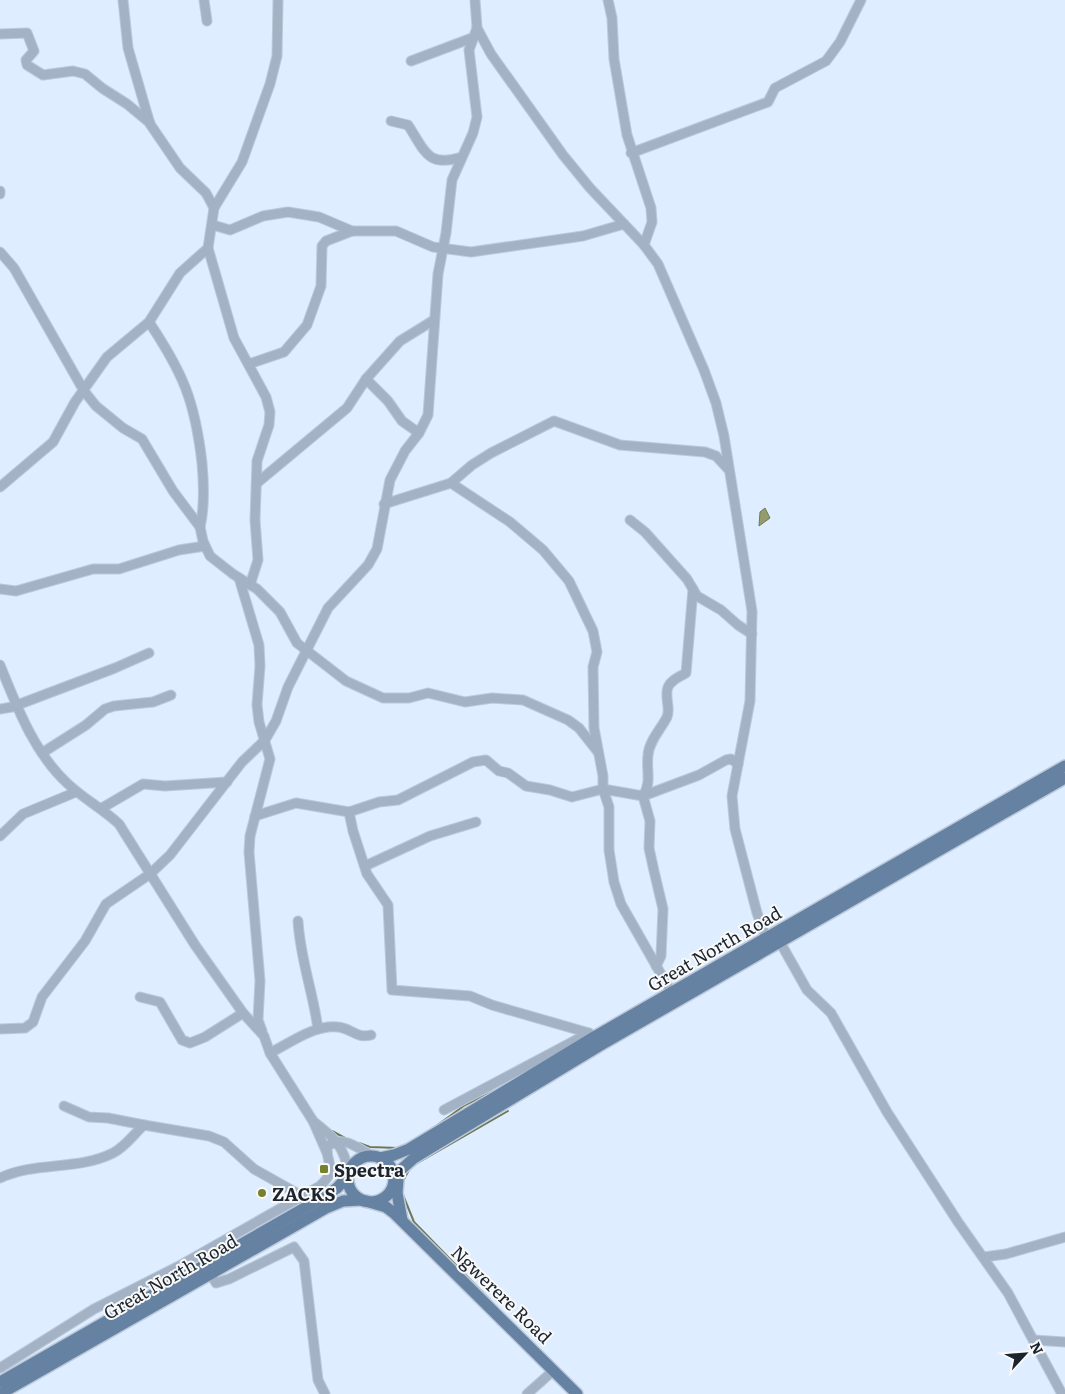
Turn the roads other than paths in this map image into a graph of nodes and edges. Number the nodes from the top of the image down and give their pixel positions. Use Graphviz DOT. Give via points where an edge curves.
graph roads {
  1 [pos="123,0"];
  2 [pos="204,0"];
  3 [pos="278,0"];
  4 [pos="474,0"];
  5 [pos="608,0"];
  6 [pos="861,0"];
  7 [pos="207,21"];
  8 [pos="477,28"];
  9 [pos="0,34"];
  10 [pos="472,38"];
  11 [pos="411,61"];
  12 [pos="391,121"];
  13 [pos="150,124"];
  14 [pos="631,153"];
  15 [pos="462,157"];
  16 [pos="214,208"];
  17 [pos="624,224"];
  18 [pos="213,225"];
  19 [pos="352,231"];
  20 [pos="644,245"];
  21 [pos="208,248"];
  22 [pos="442,249"];
  23 [pos="0,252"];
  24 [pos="434,320"];
  25 [pos="148,322"];
  26 [pos="249,364"];
  27 [pos="366,379"];
  28 [pos="84,391"];
  29 [pos="419,433"];
  30 [pos="728,469"];
  31 [pos="257,483"];
  32 [pos="451,483"];
  33 [pos="0,487"];
  34 [pos="384,504"];
  35 [pos="630,520"];
  36 [pos="200,527"];
  37 [pos="204,546"];
  38 [pos="239,578"];
  39 [pos="250,585"];
  40 [pos="0,589"];
  41 [pos="693,589"];
  42 [pos="752,634"];
  43 [pos="306,652"];
  44 [pos="149,653"];
  45 [pos="0,665"];
  46 [pos="171,695"];
  47 [pos="17,704"];
  48 [pos="0,709"];
  49 [pos="265,740"];
  50 [pos="598,752"];
  51 [pos="42,753"];
  52 [pos="738,764"];
  53 [pos="1065,766"];
  54 [pos="1065,778"];
  55 [pos="227,782"];
  56 [pos="603,789"];
  57 [pos="76,792"];
  58 [pos="643,796"];
  59 [pos="102,808"];
  60 [pos="349,812"];
  61 [pos="255,816"];
  62 [pos="476,822"];
  63 [pos="0,836"];
  64 [pos="365,866"];
  65 [pos="150,874"];
  66 [pos="298,921"];
  67 [pos="772,942"];
  68 [pos="656,966"];
  69 [pos="140,997"];
  70 [pos="674,997"];
  71 [pos="243,1013"];
  72 [pos="318,1029"];
  73 [pos="0,1030"];
  74 [pos="371,1035"];
  75 [pos="264,1036"];
  76 [pos="594,1039"];
  77 [pos="270,1053"];
  78 [pos="64,1106"];
  79 [pos="444,1110"];
  80 [pos="313,1121"];
  81 [pos="144,1125"];
  82 [pos="337,1141"];
  83 [pos="327,1153"];
  84 [pos="376,1157"];
  85 [pos="403,1166"];
  86 [pos="349,1175"];
  87 [pos="394,1177"];
  88 [pos="0,1178"];
  89 [pos="397,1193"];
  90 [pos="302,1196"];
  91 [pos="364,1200"];
  92 [pos="402,1220"];
  93 [pos="1065,1237"];
  94 [pos="984,1257"];
  95 [pos="210,1273"];
  96 [pos="1034,1340"];
  97 [pos="1065,1342"];
  98 [pos="0,1368"];
  99 [pos="554,1370"];
  100 [pos="0,1382"];
  101 [pos="0,1394"];
  102 [pos="325,1394"];
  103 [pos="528,1394"];
  104 [pos="577,1394"];
  105 [pos="1062,1394"];
  1 -- 13 [label="street" via="128,48"];
  2 -- 7 [label="street"];
  3 -- 16 [label="street" via="277,56 270,84 242,162"];
  4 -- 8 [label="street"];
  5 -- 14 [label="street" via="614,59"];
  6 -- 14 [label="street" via="840,42 826,61 775,88 768,102"];
  8 -- 10 [label="street"];
  8 -- 17 [label="street" via="491,54 563,155"];
  9 -- 13 [label="street" via="27,33 34,51 26,60 27,65 43,75 73,71 85,74"];
  10 -- 11 [label="street"];
  10 -- 15 [label="street" via="469,50 477,117"];
  12 -- 15 [label="street" via="408,125 432,159 440,162"];
  13 -- 16 [label="street" via="180,168 206,193"];
  14 -- 20 [label="street" via="651,208 652,222"];
  15 -- 22 [label="street" via="452,180"];
  16 -- 18 [label="street"];
  17 -- 20 [label="street"];
  17 -- 22 [label="street" via="583,236 485,252"];
  18 -- 19 [label="street" via="230,230 263,216 288,212 319,217"];
  18 -- 21 [label="street"];
  19 -- 22 [label="street" via="396,231"];
  19 -- 26 [label="street" via="326,241 322,246 321,286 307,325 284,352"];
  20 -- 30 [label="street" via="658,264 704,370 724,436"];
  21 -- 25 [label="street" via="180,274"];
  21 -- 26 [label="street" via="234,338"];
  22 -- 24 [label="street"];
  23 -- 28 [label="street" via="14,268"];
  24 -- 27 [label="street" via="400,341"];
  24 -- 29 [label="street" via="428,415"];
  25 -- 28 [label="street" via="107,357"];
  25 -- 36 [label="street" via="176,365 195,411 204,482"];
  26 -- 31 [label="street" via="270,412 257,461"];
  27 -- 29 [label="street" via="402,421"];
  27 -- 31 [label="street" via="347,408"];
  28 -- 33 [label="street" via="53,442"];
  28 -- 36 [label="street" via="96,406 142,439 173,491"];
  29 -- 34 [label="street" via="395,468"];
  30 -- 32 [label="street" via="716,456 705,452 620,445 554,421 491,453"];
  30 -- 42 [label="street" via="752,611"];
  31 -- 39 [label="street" via="258,560"];
  32 -- 34 [label="street"];
  32 -- 50 [label="street" via="535,542 569,581 596,640 593,697"];
  34 -- 43 [label="street" via="377,549 368,565 328,608"];
  35 -- 41 [label="street" via="645,532"];
  36 -- 37 [label="street"];
  37 -- 38 [label="street" via="210,556"];
  37 -- 40 [label="street" via="179,550 119,569 93,569 16,591"];
  38 -- 39 [label="street"];
  38 -- 49 [label="street" via="259,645 256,705"];
  39 -- 43 [label="street" via="273,604"];
  41 -- 42 [label="street" via="703,602 721,610"];
  41 -- 58 [label="street" via="686,673 667,688 668,716 658,729 648,753 648,788"];
  42 -- 52 [label="street" via="750,701"];
  43 -- 49 [label="street"];
  43 -- 50 [label="street" via="319,658 346,681 383,698 409,698 428,693 465,702 492,698 530,702 579,728"];
  44 -- 47 [label="street"];
  45 -- 47 [label="street"];
  46 -- 51 [label="street" via="153,702 105,710"];
  47 -- 48 [label="street"];
  47 -- 51 [label="street"];
  49 -- 55 [label="street"];
  49 -- 61 [label="street" via="270,759"];
  50 -- 56 [label="street"];
  51 -- 57 [label="street"];
  52 -- 58 [label="street" via="731,759 726,760 699,775"];
  52 -- 67 [label="street" via="732,796 735,829"];
  53 -- 67 [label="main road, Great North Road"];
  54 -- 67 [label="main road, Great North Road"];
  55 -- 59 [label="street" via="165,786 143,784"];
  55 -- 65 [label="street" via="170,855"];
  56 -- 58 [label="street"];
  56 -- 60 [label="street" via="572,797 526,786 482,760 398,800 379,802"];
  56 -- 68 [label="street" via="609,807 609,850 614,882 621,904"];
  57 -- 59 [label="street"];
  57 -- 63 [label="street" via="23,814"];
  58 -- 68 [label="street" via="650,821 649,848 663,909 660,956"];
  59 -- 65 [label="street" via="119,824"];
  60 -- 61 [label="street" via="296,803"];
  60 -- 64 [label="street"];
  61 -- 75 [label="street" via="249,852 260,981 258,1020"];
  62 -- 64 [label="street" via="430,836"];
  64 -- 76 [label="street" via="388,905 392,990 470,996"];
  65 -- 71 [label="street"];
  65 -- 73 [label="street" via="106,904 85,941 42,997 33,1022 25,1028"];
  66 -- 72 [label="street" via="300,950"];
  67 -- 70 [label="main road, Great North Road"];
  67 -- 94 [label="street" via="807,990 831,1013 887,1112"];
  68 -- 70 [label="street"];
  69 -- 71 [label="street" via="160,1002 182,1040 190,1043 211,1034"];
  70 -- 76 [label="main road, Great North Road"];
  71 -- 75 [label="street"];
  72 -- 74 [label="street" via="340,1027 360,1036"];
  72 -- 77 [label="street"];
  75 -- 77 [label="street"];
  76 -- 79 [label="street"];
  76 -- 84 [label="main road, Great North Road" via="409,1149"];
  76 -- 85 [label="main road, Great North Road"];
  77 -- 80 [label="street"];
  78 -- 81 [label="street" via="89,1117"];
  80 -- 82 [label="street"];
  80 -- 83 [label="street"];
  81 -- 88 [label="street" via="121,1148 101,1158 84,1164 42,1166"];
  81 -- 90 [label="street" via="209,1136 224,1142 254,1170"];
  82 -- 83 [label="street" via="327,1147"];
  82 -- 84 [label="street" via="347,1142"];
  82 -- 86 [label="street" via="346,1157"];
  83 -- 90 [label="street" via="331,1163 330,1175 320,1186"];
  84 -- 86 [label="main road" via="363,1158 355,1163"];
  84 -- 87 [label="main road" via="390,1165"];
  85 -- 87 [label="main road, Great North Road"];
  85 -- 89 [label="main road"];
  86 -- 91 [label="main road" via="351,1190"];
  86 -- 100 [label="main road, Great North Road" via="322,1198"];
  87 -- 89 [label="main road"];
  87 -- 91 [label="main road" via="386,1195 377,1200"];
  89 -- 92 [label="main road"];
  90 -- 98 [label="street" via="187,1262 71,1322 50,1339"];
  91 -- 92 [label="main road, Ngwerere Road" via="386,1207"];
  91 -- 95 [label="main road, Great North Road" via="334,1204"];
  92 -- 99 [label="main road, Ngwerere Road"];
  93 -- 94 [label="street"];
  94 -- 96 [label="street"];
  95 -- 101 [label="main road, Great North Road"];
  95 -- 102 [label="street" via="216,1283 294,1247 299,1251 304,1261 318,1380"];
  96 -- 97 [label="street"];
  96 -- 105 [label="street"];
  99 -- 103 [label="street"];
  99 -- 104 [label="main road, Ngwerere Road"];
}
